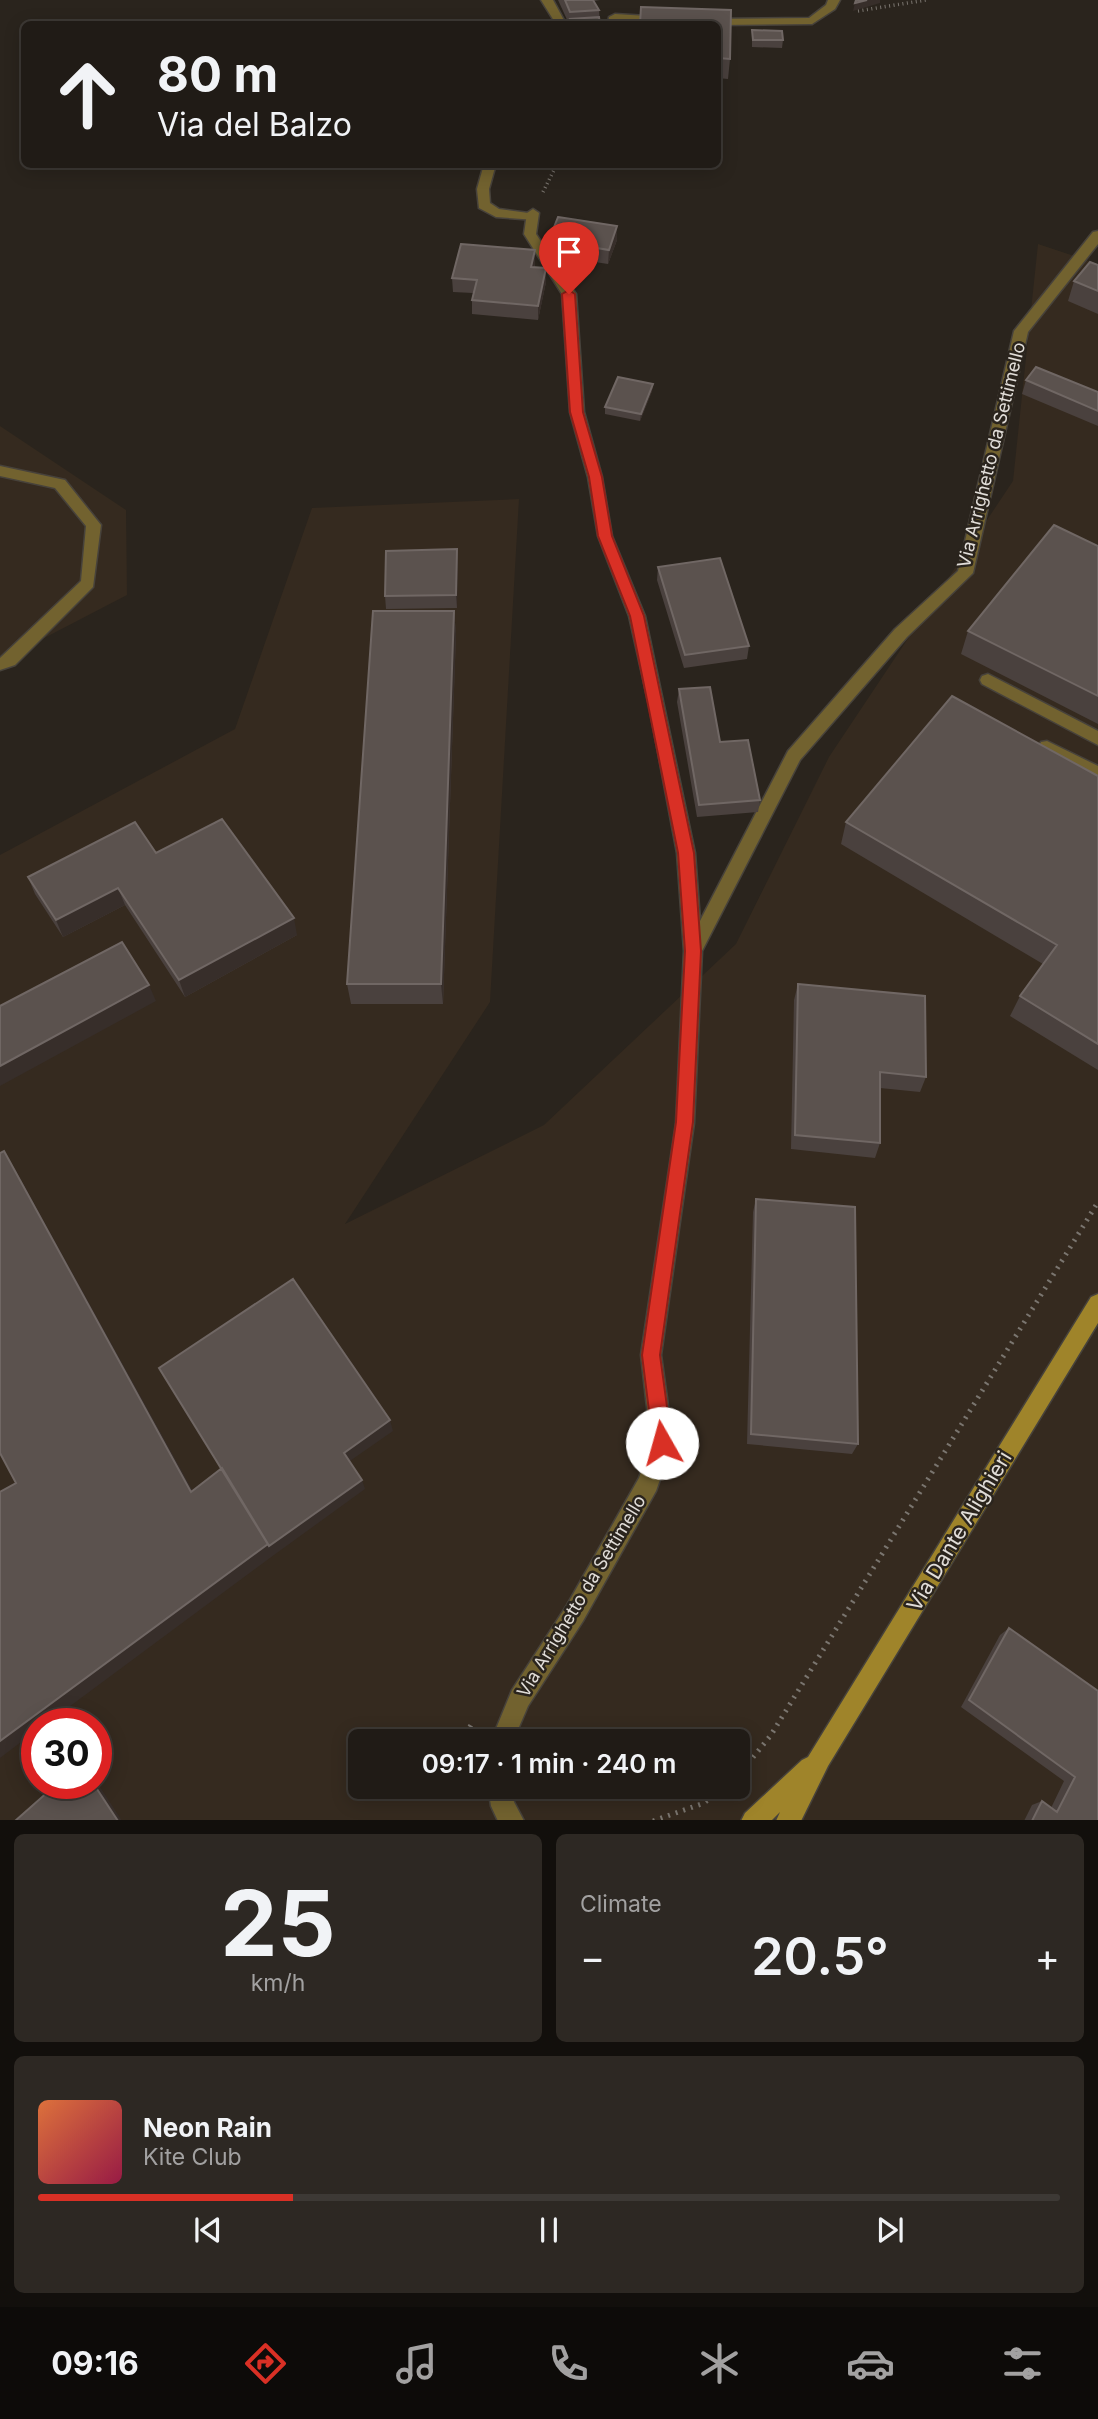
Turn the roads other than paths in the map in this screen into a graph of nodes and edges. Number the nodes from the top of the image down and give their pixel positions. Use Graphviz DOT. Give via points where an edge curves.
graph roads {
  1 [pos="547,0"];
  2 [pos="834,0"];
  3 [pos="559,21"];
  4 [pos="614,21"];
  5 [pos="676,21"];
  6 [pos="721,22"];
  7 [pos="489,168"];
  8 [pos="1098,235"];
  9 [pos="0,471"];
  10 [pos="0,664"];
  11 [pos="988,680"];
  12 [pos="1098,739"];
  13 [pos="1047,747"];
  14 [pos="1098,774"];
  15 [pos="693,951"];
  16 [pos="1098,1304"];
  17 [pos="507,1729"];
  18 [pos="820,1758"];
  19 [pos="502,1799"];
  20 [pos="511,1820"];
  21 [pos="755,1820"];
  22 [pos="789,1820"];
  1 -- 3 [label="street"];
  2 -- 6 [label="street" via="812,21"];
  4 -- 5 [label="street" via="615,17"];
  7 -- 15 [label="street" via="482,189 484,205 496,213 532,215 530,234 569,294 577,412 596,477 605,536 637,616 658,709 686,853"];
  8 -- 15 [label="street, Via Arrighetto da Settimello" via="1021,331 965,573 901,633 794,756"];
  9 -- 10 [label="street" via="60,484 94,525 88,583 9,661"];
  11 -- 12 [label="street"];
  13 -- 14 [label="street"];
  15 -- 17 [label="street, Via Arrighetto da Settimello" via="685,1122 651,1355 662,1443 648,1483 575,1614 520,1698"];
  16 -- 18 [label="main road, Via Dante Alighieri"];
  18 -- 21 [label="main road, Via Dante Alighieri"];
  18 -- 22 [label="main road, Via Dante Alighieri"];
  19 -- 20 [label="street"];
}
